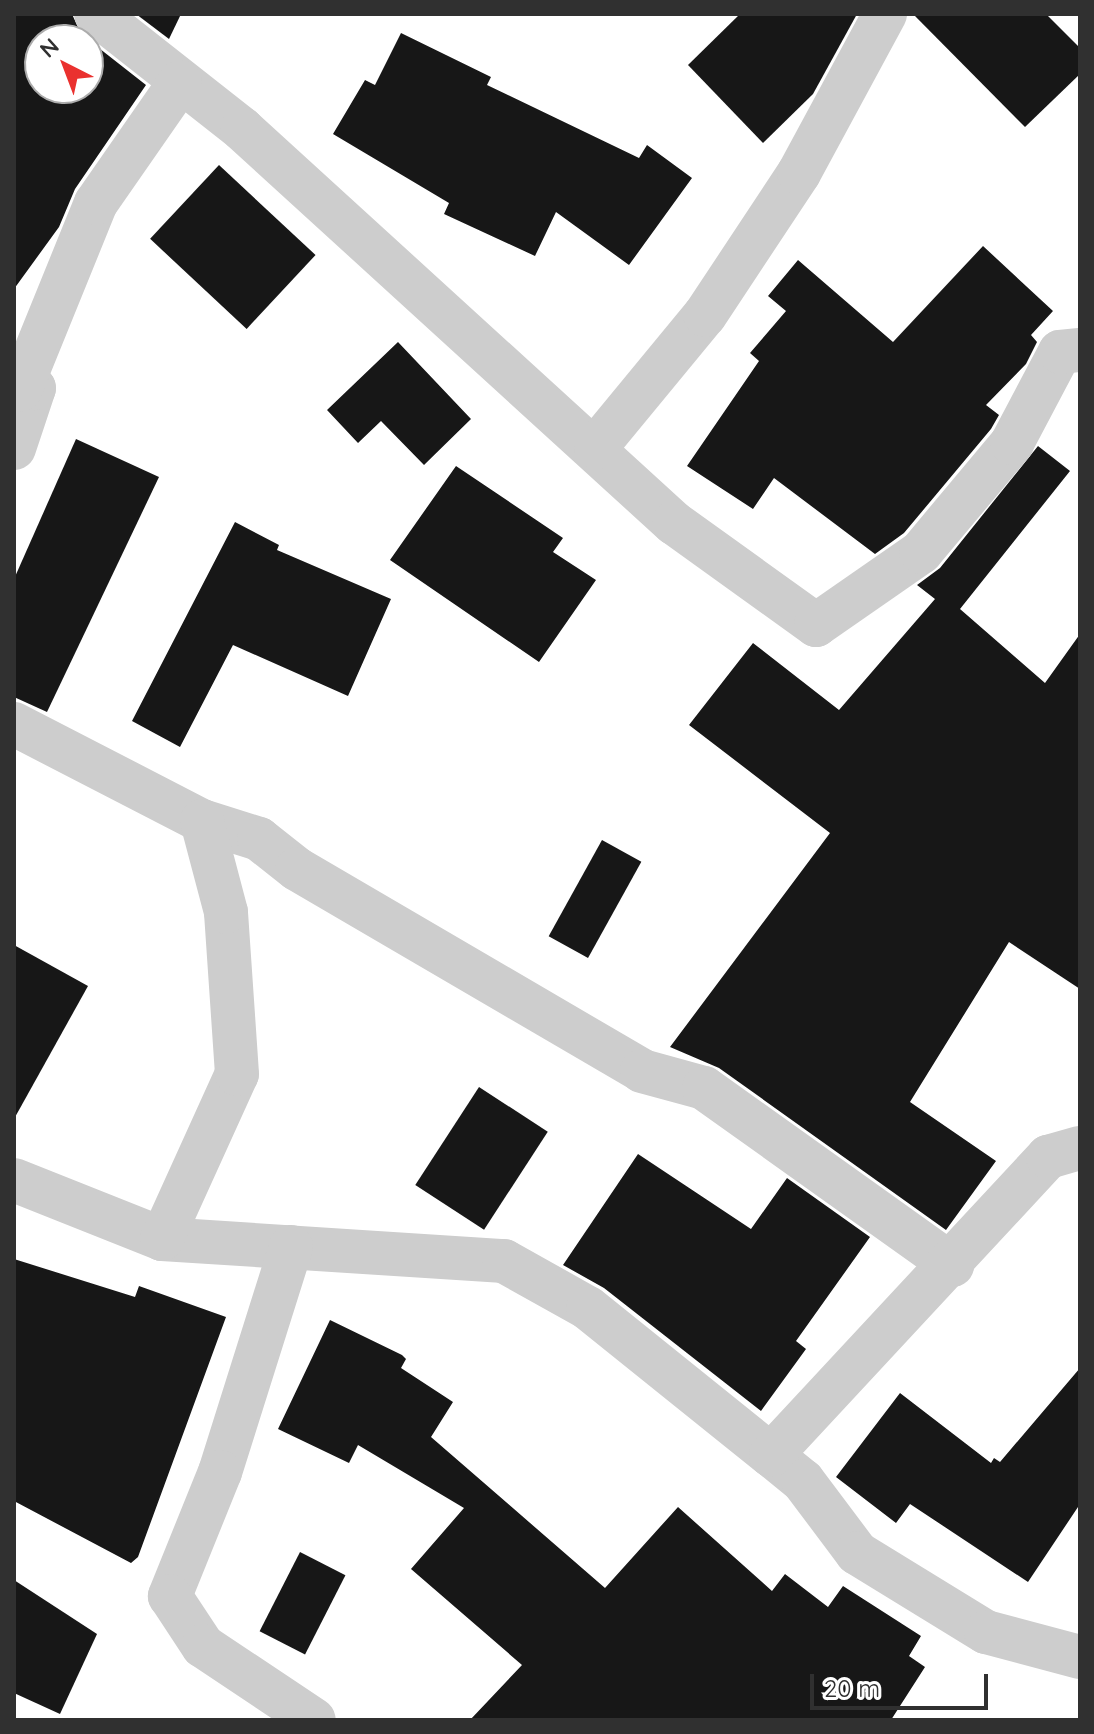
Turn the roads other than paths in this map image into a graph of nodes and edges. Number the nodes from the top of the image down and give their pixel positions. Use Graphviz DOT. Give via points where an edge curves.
graph roads {
  1 [pos="96,14"];
  2 [pos="885,14"];
  3 [pos="180,82"];
  4 [pos="1080,350"];
  5 [pos="17,387"];
  6 [pos="596,447"];
  7 [pos="14,448"];
  8 [pos="14,724"];
  9 [pos="202,821"];
  10 [pos="1080,1148"];
  11 [pos="14,1180"];
  12 [pos="162,1239"];
  13 [pos="291,1247"];
  14 [pos="952,1265"];
  15 [pos="771,1455"];
  16 [pos="1080,1657"];
  17 [pos="314,1720"];
  1 -- 3 [label="street"];
  2 -- 6 [label="street" via="799,173 705,315"];
  3 -- 5 [label="street" via="96,203"];
  3 -- 6 [label="street" via="242,129"];
  4 -- 6 [label="street" via="1060,352 1012,443 921,552 816,625 674,523"];
  5 -- 7 [label="street" via="34,388"];
  8 -- 9 [label="street"];
  9 -- 12 [label="street" via="226,912 237,1074"];
  9 -- 14 [label="street" via="259,839 297,869 642,1071 704,1088"];
  10 -- 14 [label="street" via="1048,1157"];
  11 -- 12 [label="street"];
  12 -- 13 [label="street"];
  13 -- 15 [label="street" via="504,1261 588,1308"];
  13 -- 17 [label="street" via="220,1472 170,1596 203,1646"];
  14 -- 15 [label="street"];
  15 -- 16 [label="street" via="803,1481 857,1553 986,1632"];
}
